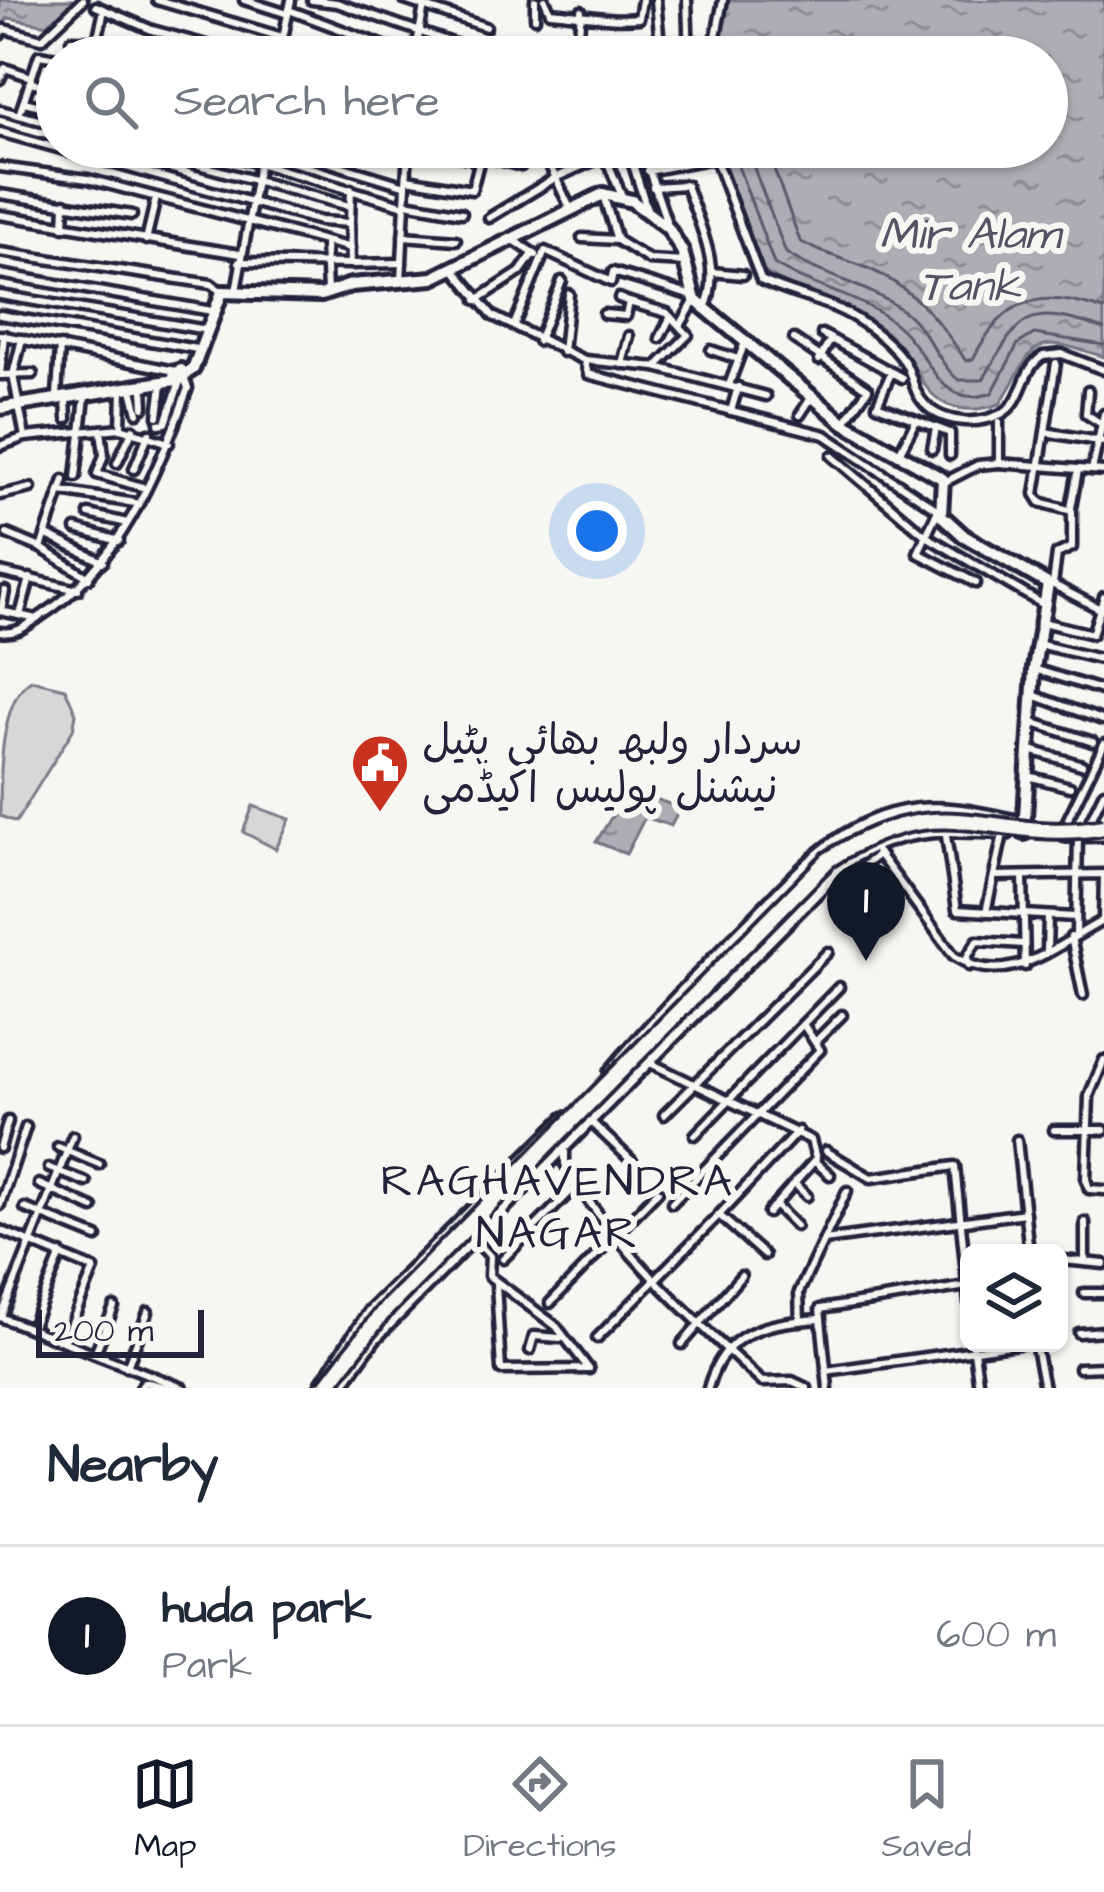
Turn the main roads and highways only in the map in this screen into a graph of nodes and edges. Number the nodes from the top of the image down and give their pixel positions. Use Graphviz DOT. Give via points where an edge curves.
graph roads {
  1 [pos="176,377"];
  2 [pos="130,385"];
  3 [pos="60,394"];
  4 [pos="0,406"];
  5 [pos="1024,828"];
  6 [pos="1101,828"];
  7 [pos="329,1388"];
  1 -- 2 [label="main road"];
  1 -- 2 [label="main road"];
  1 -- 5 [label="main road" via="193,369 212,311 229,293 327,294 423,280 603,194 647,209 668,228 697,302 844,423 945,482 938,510 964,536 1051,584 1034,669"];
  2 -- 3 [label="main road"];
  2 -- 3 [label="main road"];
  3 -- 4 [label="main road"];
  6 -- 7 [label="highway, bridge" via="922,828 871,842 836,864"];
}
